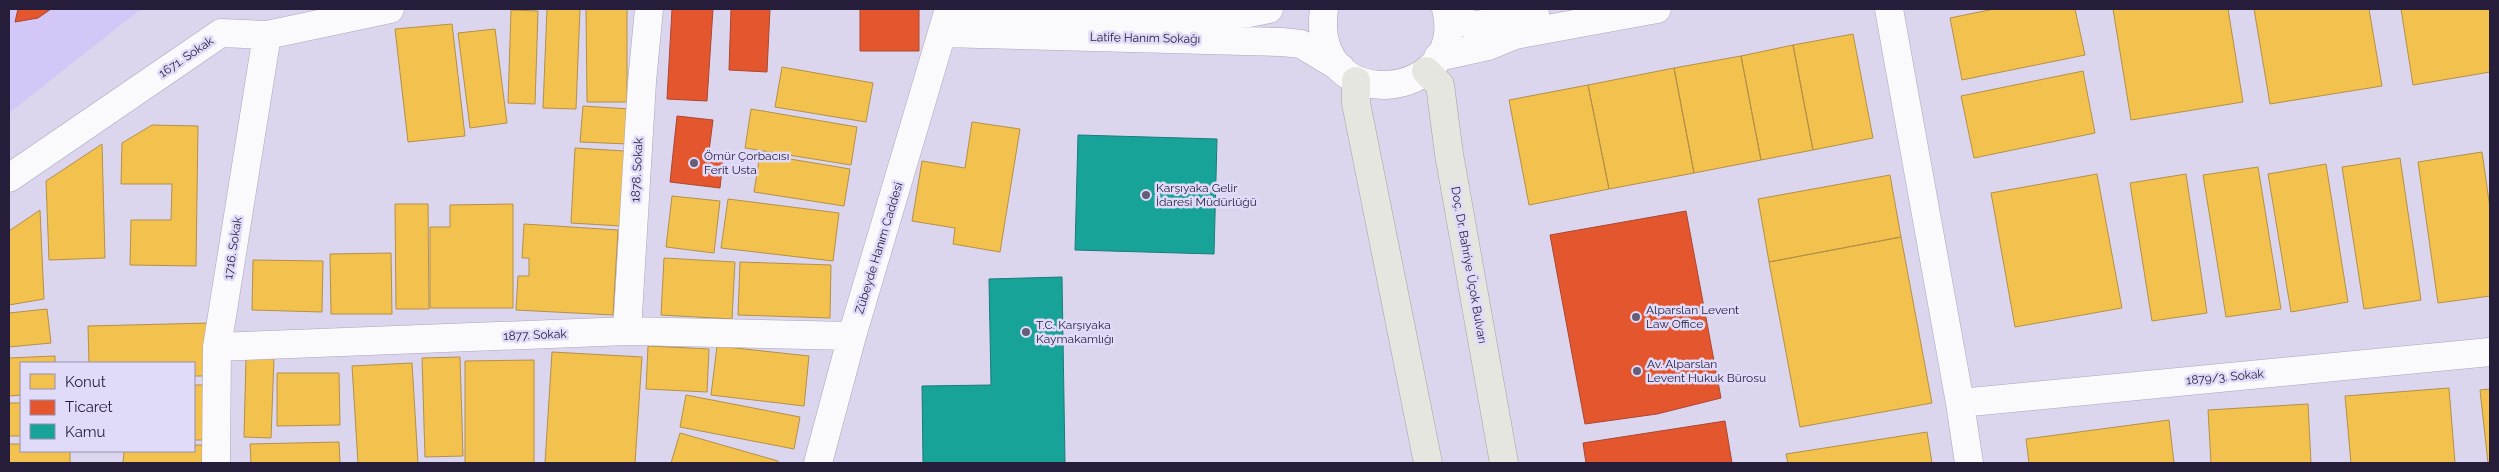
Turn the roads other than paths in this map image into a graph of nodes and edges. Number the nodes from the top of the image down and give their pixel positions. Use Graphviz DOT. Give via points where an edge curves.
graph roads {
  1 [pos="390,9"];
  2 [pos="650,9"];
  3 [pos="1269,9"];
  4 [pos="1324,9"];
  5 [pos="1446,9"];
  6 [pos="1452,9"];
  7 [pos="1563,9"];
  8 [pos="1657,9"];
  9 [pos="1889,9"];
  10 [pos="1115,11"];
  11 [pos="947,18"];
  12 [pos="267,35"];
  13 [pos="1432,64"];
  14 [pos="1349,75"];
  15 [pos="9,178"];
  16 [pos="627,331"];
  17 [pos="852,336"];
  18 [pos="218,347"];
  19 [pos="2490,352"];
  20 [pos="1960,403"];
  21 [pos="216,463"];
  22 [pos="818,463"];
  23 [pos="1428,463"];
  24 [pos="1504,463"];
  25 [pos="1968,463"];
  1 -- 12 [label="street, 1671. Sokak"];
  2 -- 16 [label="street, 1878. Sokak" via="642,82"];
  3 -- 10 [label="street" via="1249,13"];
  4 -- 14 [label="street" via="1323,31 1329,51"];
  5 -- 13 [label="street" via="1446,39"];
  6 -- 7 [label="street" via="1466,23 1477,25"];
  8 -- 13 [label="street" via="1515,35"];
  9 -- 20 [label="street"];
  10 -- 11 [label="street"];
  11 -- 14 [label="street, Latife Hanım Sokağı" via="1301,44"];
  11 -- 17 [label="street, Zübeyde Hanım Caddesi"];
  12 -- 15 [label="street, 1671. Sokak" via="221,33"];
  12 -- 18 [label="street, 1716. Sokak"];
  13 -- 14 [label="street" via="1410,81 1392,86 1374,85"];
  13 -- 24 [label="main road, Doç. Dr. Bahriye Üçok Bulvarı" via="1440,85 1449,154"];
  14 -- 23 [label="main road"];
  16 -- 17 [label="street, 1877. Sokak"];
  16 -- 18 [label="street, 1877. Sokak"];
  17 -- 22 [label="street, Zübeyde Hanım Caddesi"];
  18 -- 21 [label="street, 1716. Sokak"];
  19 -- 20 [label="street, 1879/3. Sokak"];
  20 -- 25 [label="street"];
}
